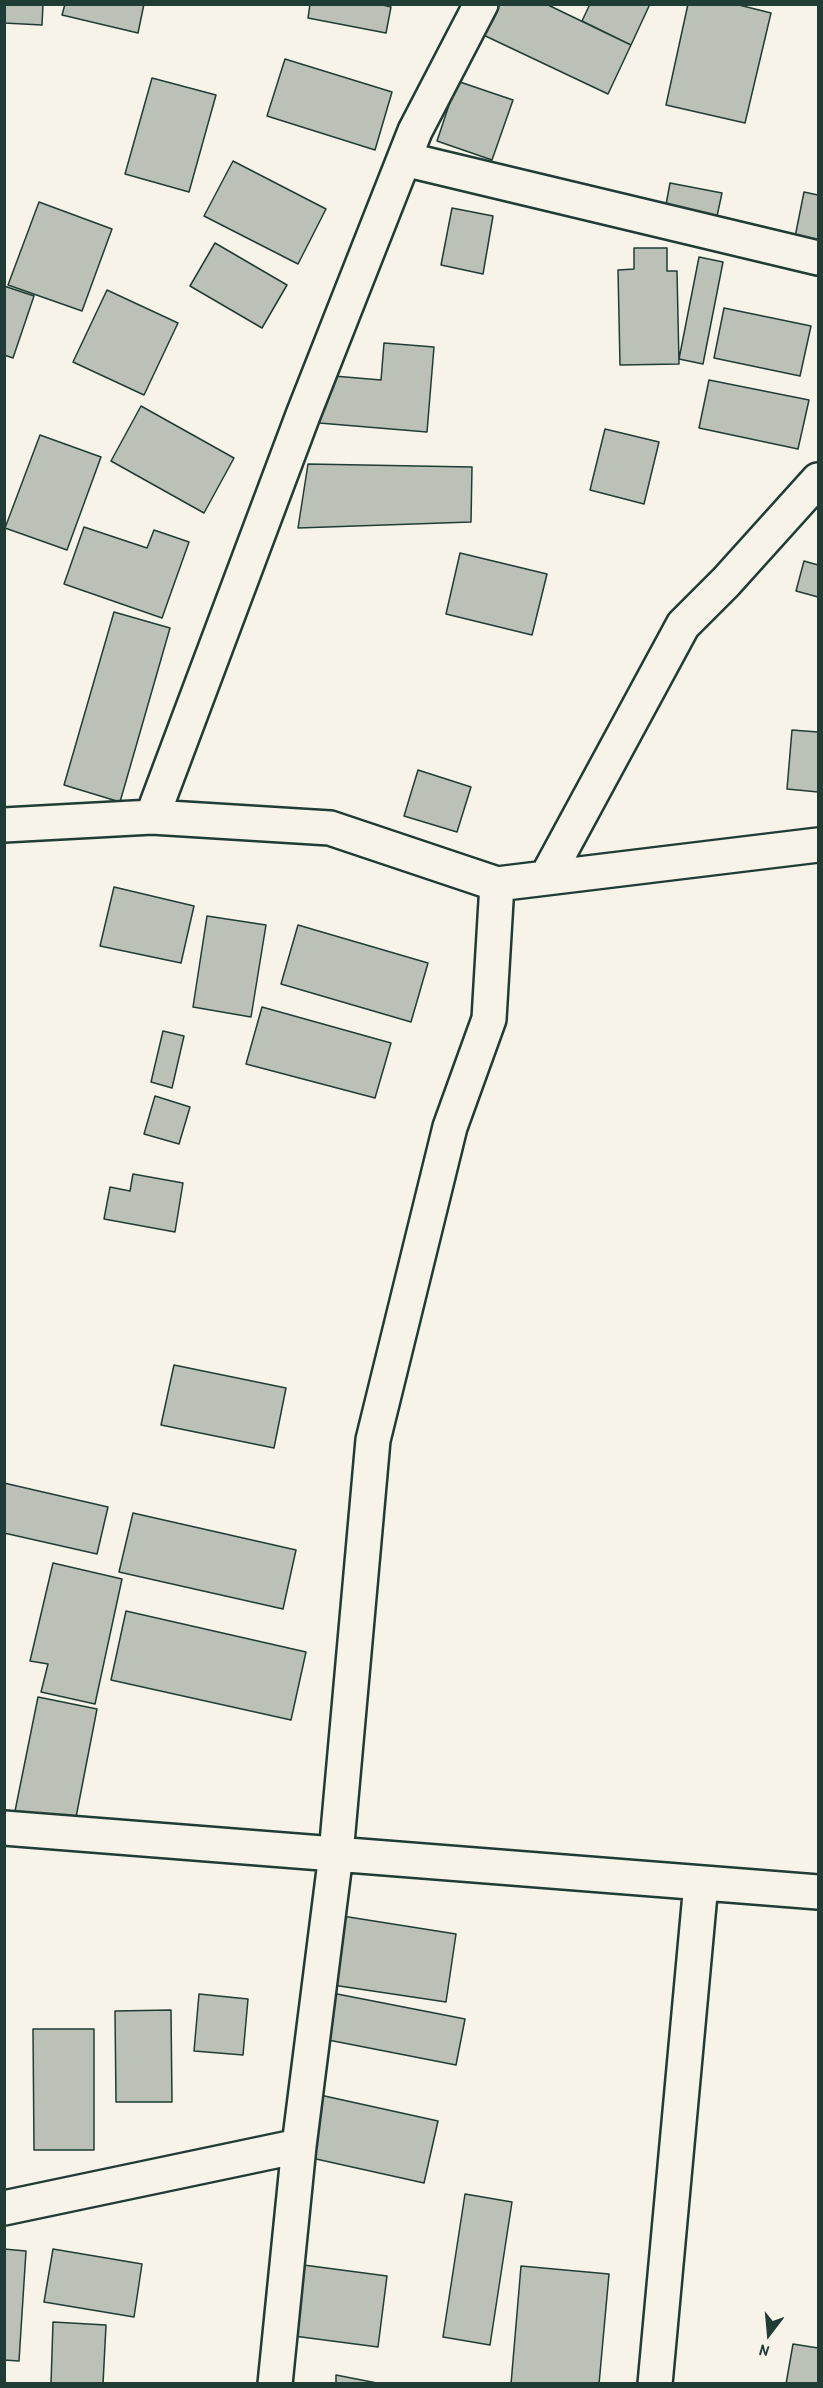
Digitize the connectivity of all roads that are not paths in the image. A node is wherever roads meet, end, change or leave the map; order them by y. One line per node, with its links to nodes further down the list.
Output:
1 (482, 4): 2 (street)
2 (404, 159): 3 (street); 5 (street)
3 (819, 258)
4 (819, 480): 8 (street)
5 (152, 818): 6 (street); 9 (street)
6 (4, 825)
7 (819, 845): 8 (street)
8 (546, 878): 9 (street)
9 (497, 884): 11 (street)
10 (4, 1828): 11 (street)
11 (336, 1854): 12 (street); 14 (street)
12 (701, 1883): 13 (street); 17 (street)
13 (819, 1892)
14 (299, 2145): 15 (street); 16 (street)
15 (4, 2208)
16 (275, 2384)
17 (655, 2384)

